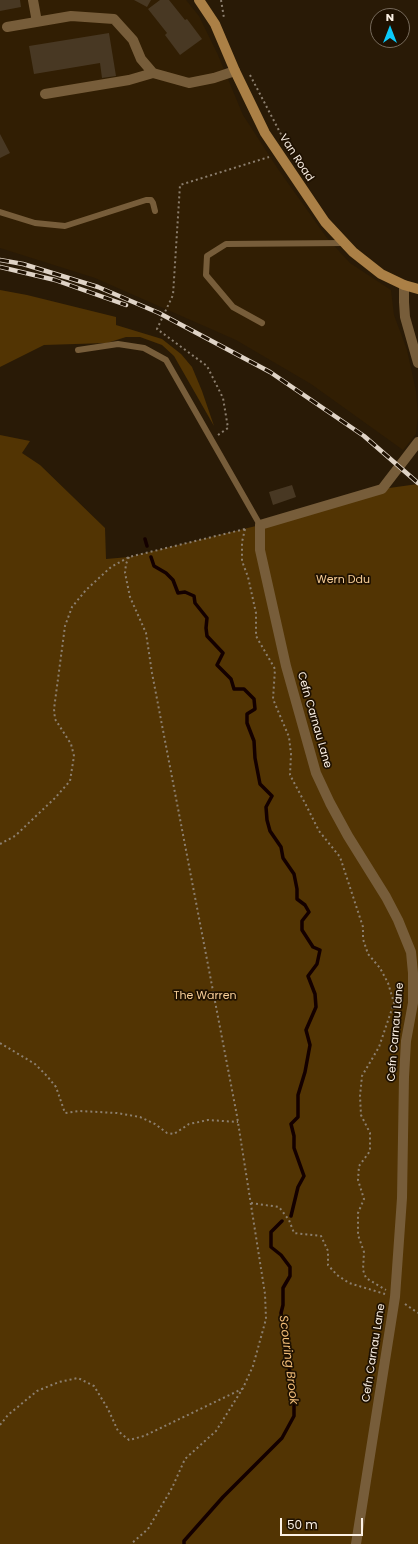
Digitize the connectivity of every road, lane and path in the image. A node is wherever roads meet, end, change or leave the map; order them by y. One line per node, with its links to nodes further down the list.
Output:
1 (33, 0): 4 (street)
2 (199, 0): 7 (street, Van Road)
3 (221, 0): 5 (path)
4 (37, 22): 6 (street); 8 (street)
5 (221, 22)
6 (7, 27)
7 (235, 71): 8 (street); 12 (street, Van Road)
8 (153, 73): 10 (street)
9 (249, 73): 11 (path)
10 (45, 94)
11 (285, 144)
12 (279, 154): 15 (street, Van Road); 22 (path)
13 (155, 211): 14 (lane)
14 (0, 212)
15 (344, 243): 16 (street, Van Road); 18 (lane)
16 (404, 285): 17 (street, Van Road); 19 (street)
17 (418, 289)
18 (262, 323)
19 (415, 341): 21 (street)
20 (78, 350): 22 (lane)
21 (418, 363)
22 (211, 440): 24 (lane)
23 (418, 442): 24 (street)
24 (260, 525): 30 (street, Cefn Carnau Lane)
25 (129, 557): 26 (path); 28 (path); 30 (path)
26 (0, 844)
27 (0, 1043): 28 (path)
28 (238, 1122): 29 (path)
29 (251, 1203): 30 (path); 32 (path)
30 (393, 1296): 31 (path); 35 (street, Cefn Carnau Lane)
31 (418, 1313)
32 (243, 1388): 33 (path); 34 (path)
33 (0, 1425)
34 (131, 1544)
35 (356, 1544)

